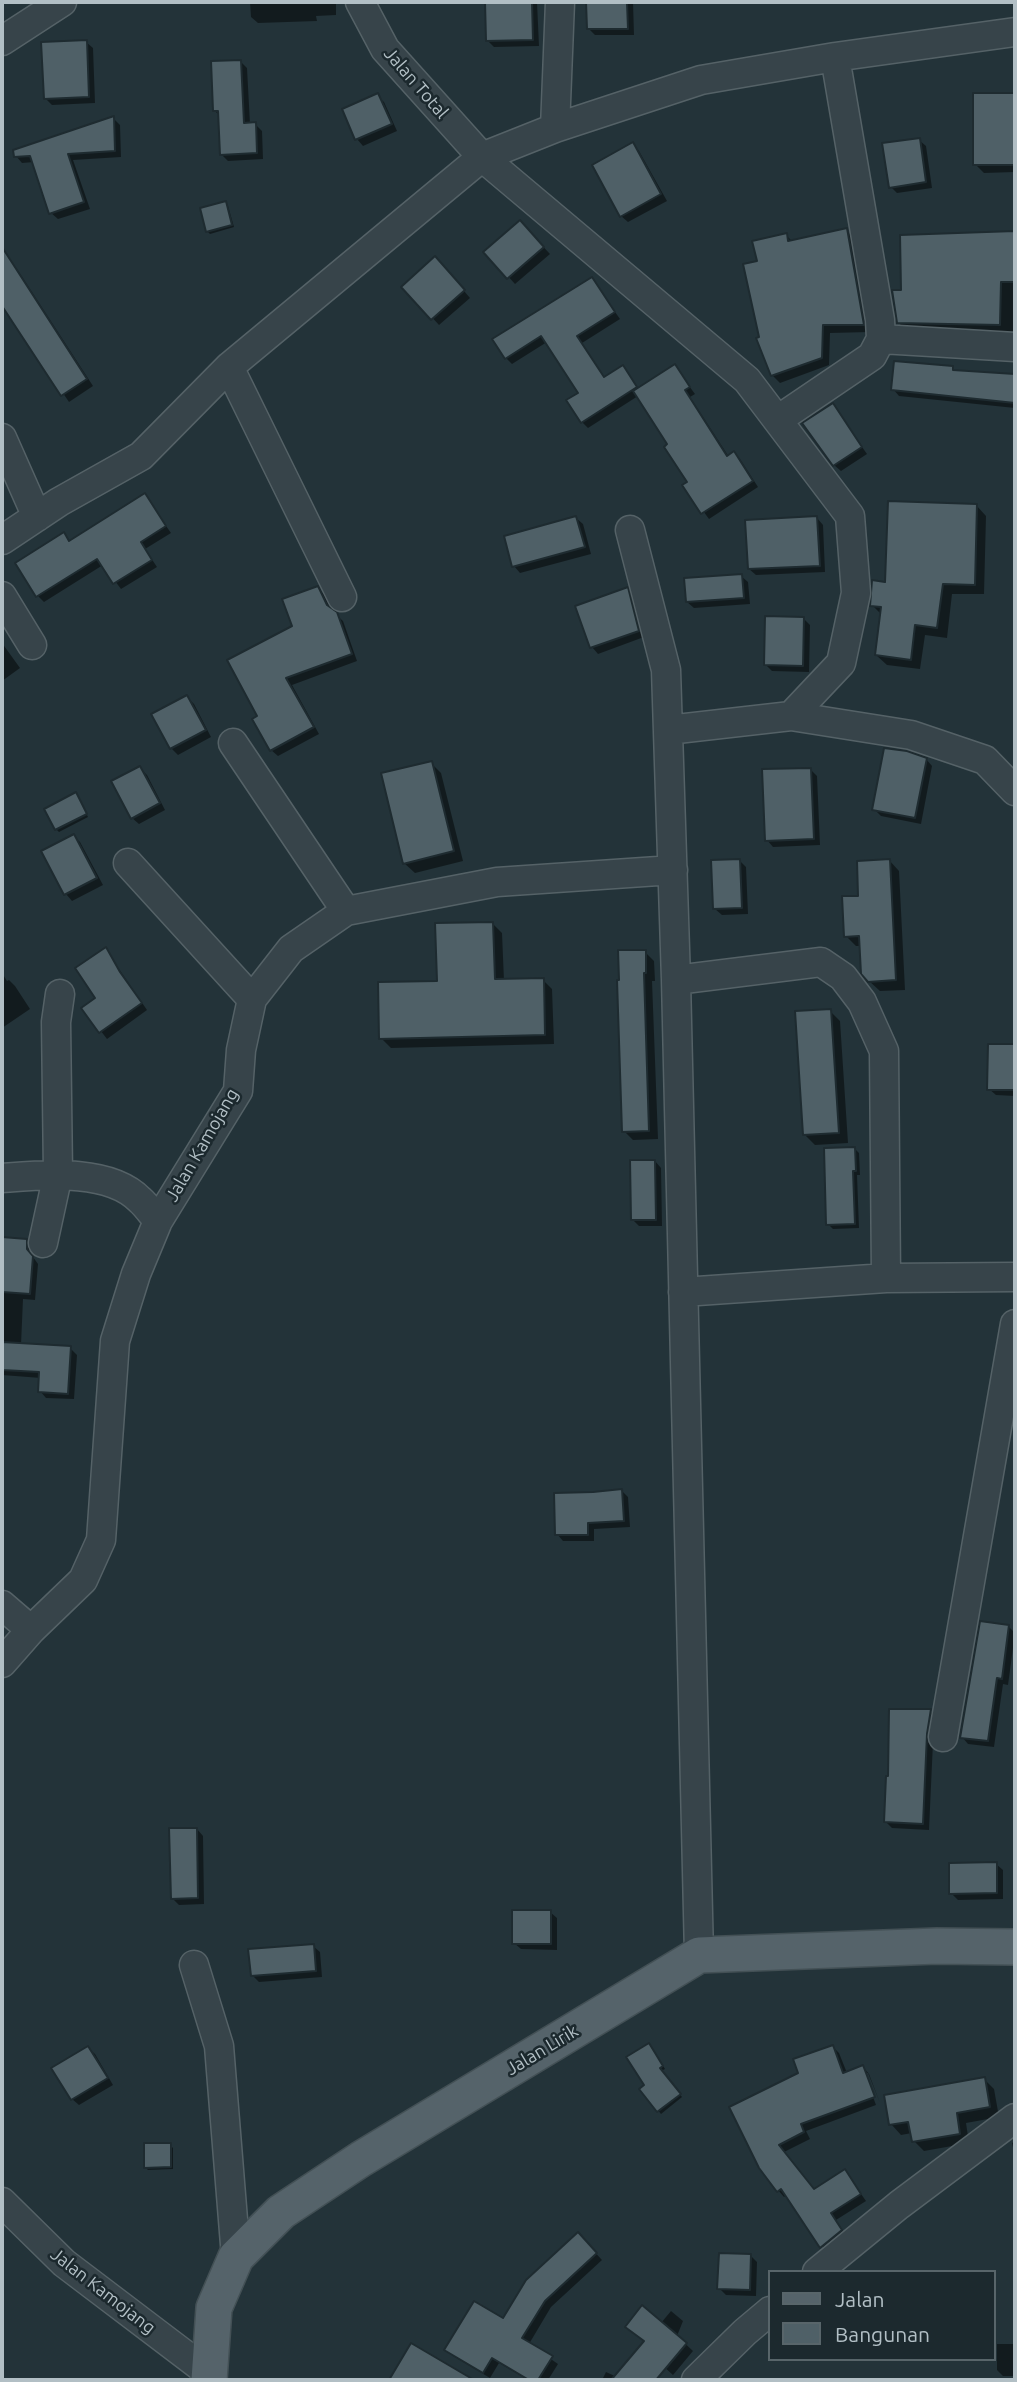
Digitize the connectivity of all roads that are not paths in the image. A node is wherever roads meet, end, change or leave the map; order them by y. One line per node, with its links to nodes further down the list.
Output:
1 (61, 2): 5 (street)
2 (360, 2): 8 (street, Jalan Total)
3 (560, 2): 7 (street)
4 (1015, 32): 6 (street)
5 (2, 41)
6 (835, 57): 7 (street); 9 (street)
7 (555, 128): 8 (street)
8 (482, 157): 11 (street); 12 (street, Jalan Total)
9 (881, 339): 10 (street); 12 (street)
10 (1015, 347)
11 (229, 367): 14 (street); 18 (street)
12 (779, 419): 20 (street, Jalan Total)
13 (2, 438): 14 (street)
14 (37, 517): 16 (street)
15 (630, 530): 21 (street)
16 (2, 540)
17 (2, 596): 19 (street)
18 (342, 597)
19 (32, 645)
20 (791, 716): 21 (street); 23 (street)
21 (668, 730): 25 (street)
22 (233, 743): 26 (street)
23 (1015, 791)
24 (128, 863): 29 (street)
25 (673, 870): 26 (street, Jalan Kamojang); 27 (street)
26 (346, 911): 29 (street, Jalan Kamojang)
27 (676, 980): 35 (street); 36 (street)
28 (60, 994): 30 (street)
29 (252, 999): 32 (street, Jalan Kamojang)
30 (58, 1174): 31 (street); 32 (street); 33 (street)
31 (2, 1178)
32 (158, 1221): 39 (street, Jalan Kamojang)
33 (43, 1243)
34 (1015, 1277): 35 (street)
35 (886, 1278): 36 (street)
36 (683, 1292): 43 (street)
37 (1015, 1324): 41 (street)
38 (2, 1605): 39 (street)
39 (31, 1630): 40 (street, Jalan Kamojang)
40 (2, 1663)
41 (943, 1737)
42 (1015, 1947): 43 (main road, Jalan Lirik)
43 (699, 1955): 47 (main road, Jalan Lirik)
44 (194, 1965): 47 (street)
45 (1015, 2118): 48 (street)
46 (2, 2202): 50 (street, Jalan Kamojang)
47 (236, 2257): 50 (main road, Jalan Lirik)
48 (819, 2270)
49 (768, 2313): 51 (street)
50 (209, 2377)
51 (696, 2380)

